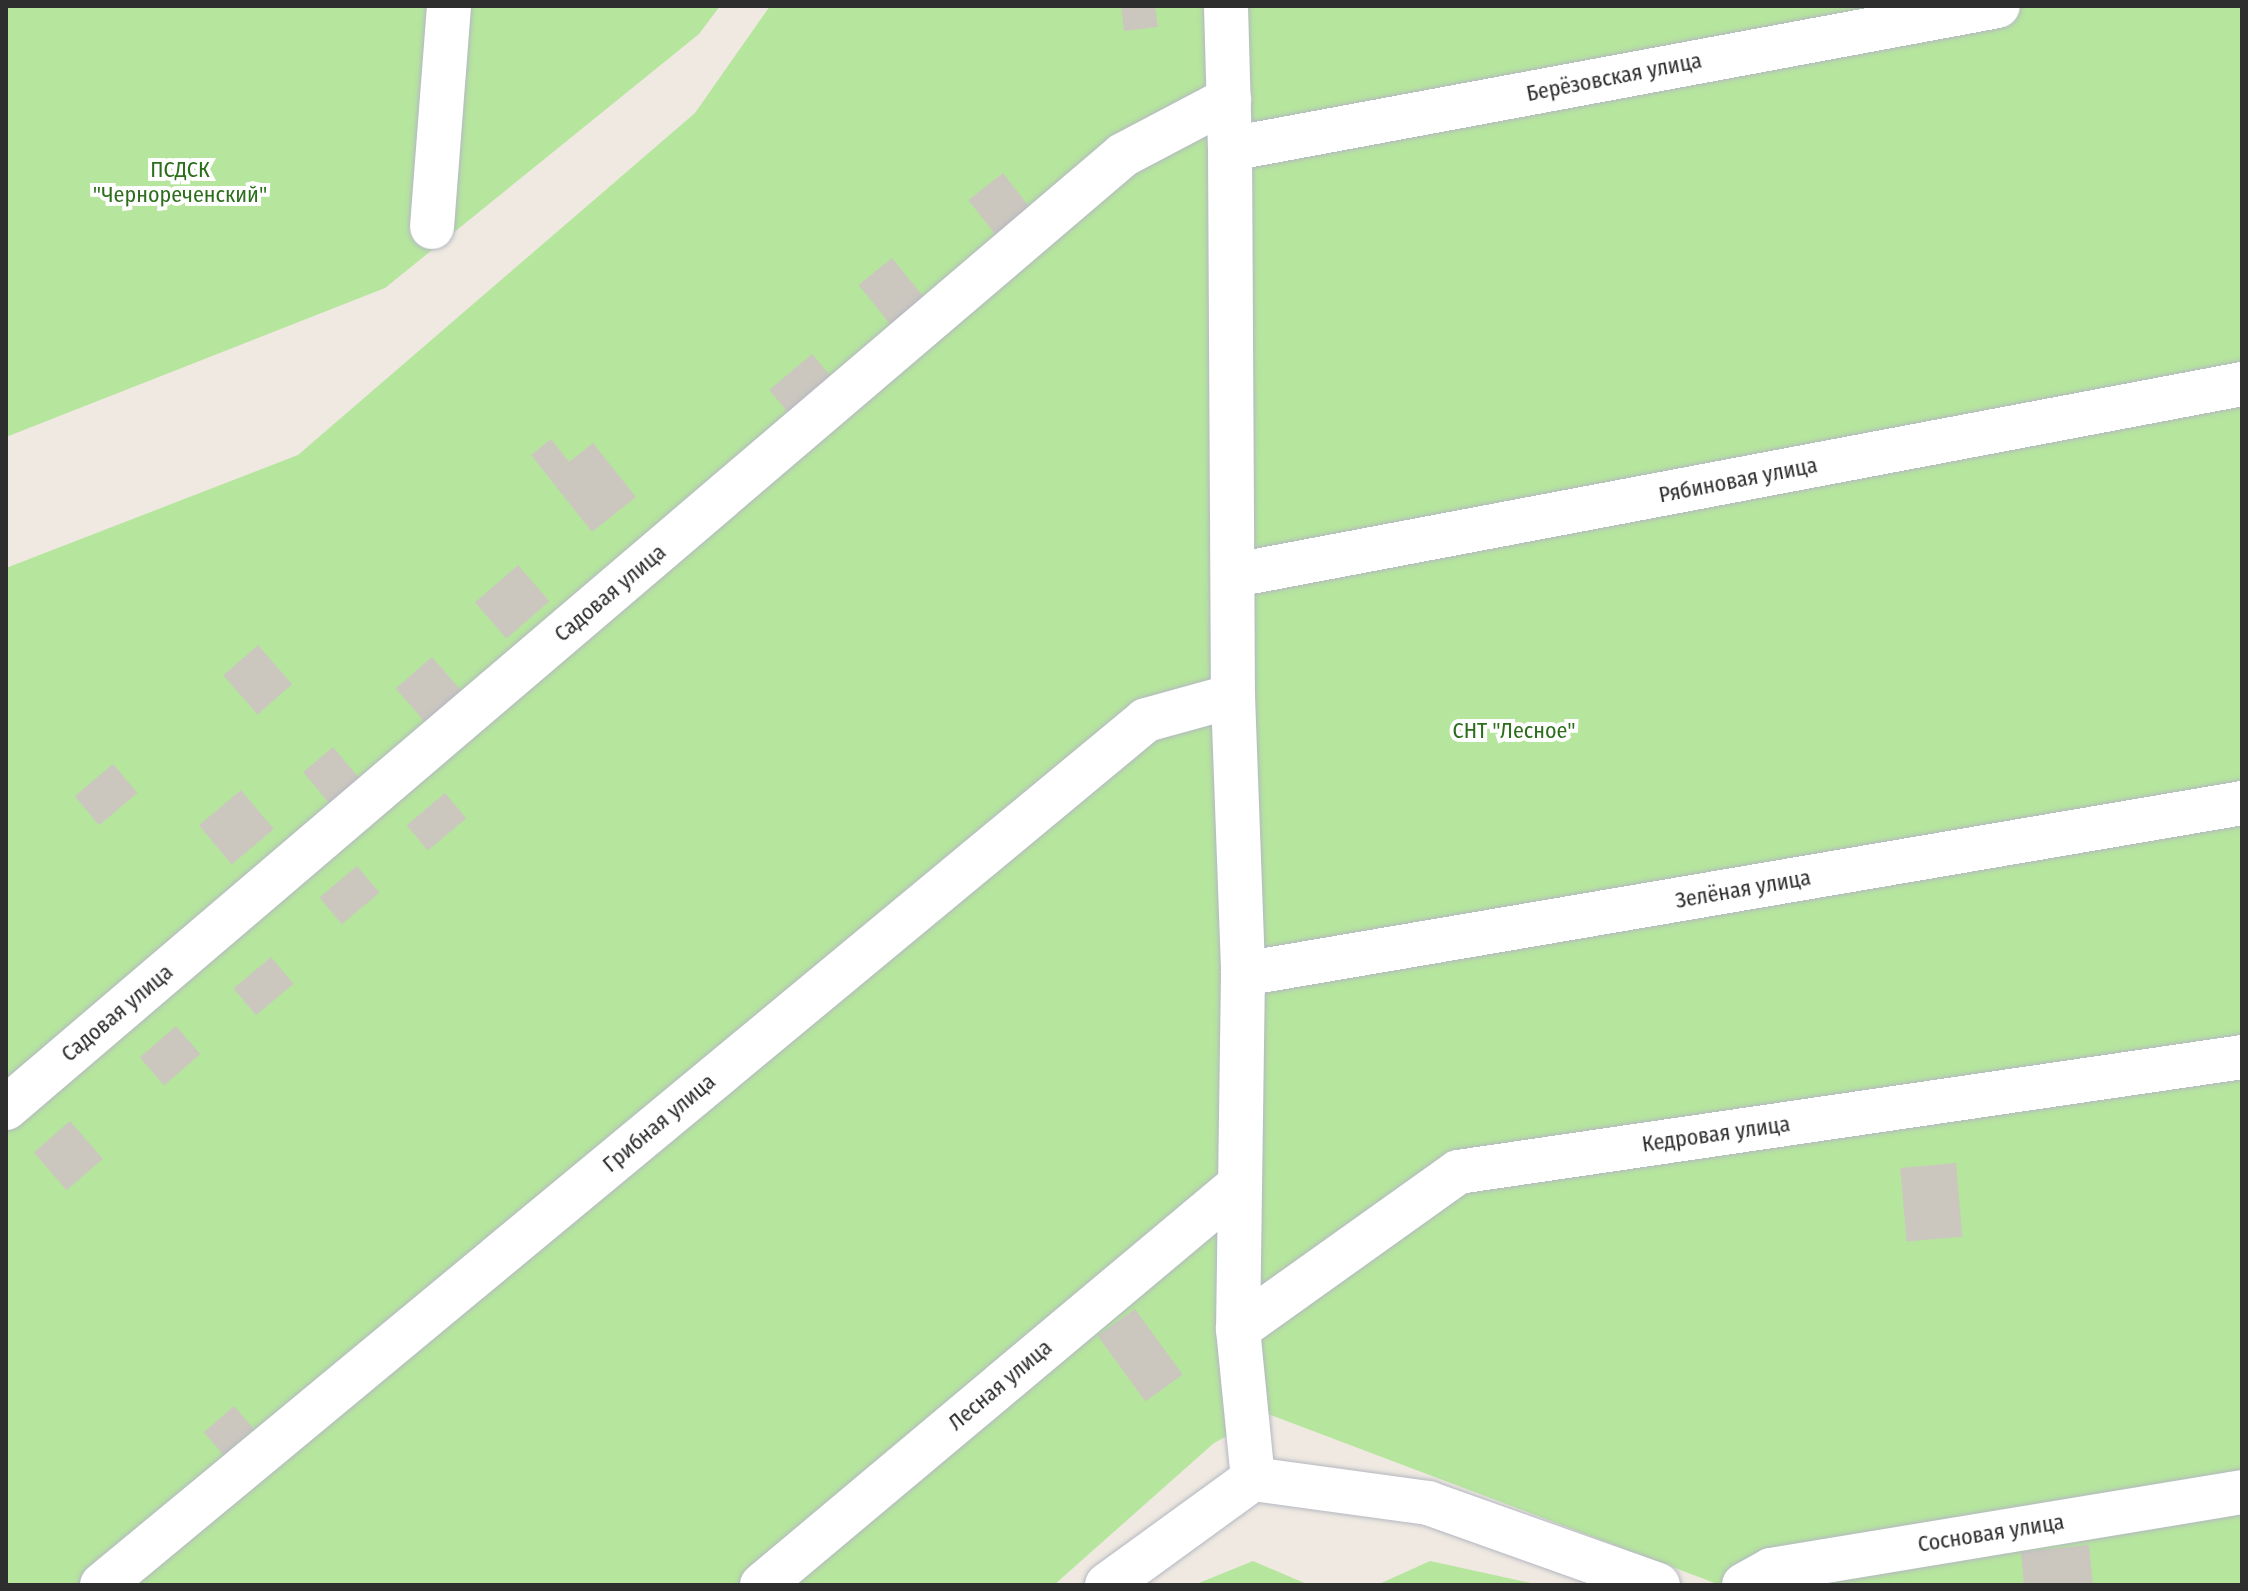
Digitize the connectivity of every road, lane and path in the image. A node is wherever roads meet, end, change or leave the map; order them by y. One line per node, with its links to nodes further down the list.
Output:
1 (449, 6): 6 (street)
2 (1226, 6): 4 (street)
3 (1998, 6): 5 (street, Берёзовская улица)
4 (1229, 99): 5 (street); 13 (street, Садовая улица)
5 (1230, 149): 8 (street)
6 (432, 227)
7 (2242, 384): 8 (street, Рябиновая улица)
8 (1235, 575): 9 (street)
9 (1233, 696): 11 (street); 18 (street, Грибная улица)
10 (2242, 803): 11 (street, Зелёная улица)
11 (1243, 974): 14 (street)
12 (2242, 1057): 15 (street, Кедровая улица)
13 (6, 1108)
14 (1238, 1186): 15 (street); 19 (street, Лесная улица)
15 (1238, 1329): 16 (street)
16 (1253, 1479): 20 (street); 21 (street)
17 (2242, 1492): 22 (street, Сосновая улица)
18 (102, 1585)
19 (762, 1585)
20 (1107, 1585)
21 (1658, 1585)
22 (1744, 1585)

